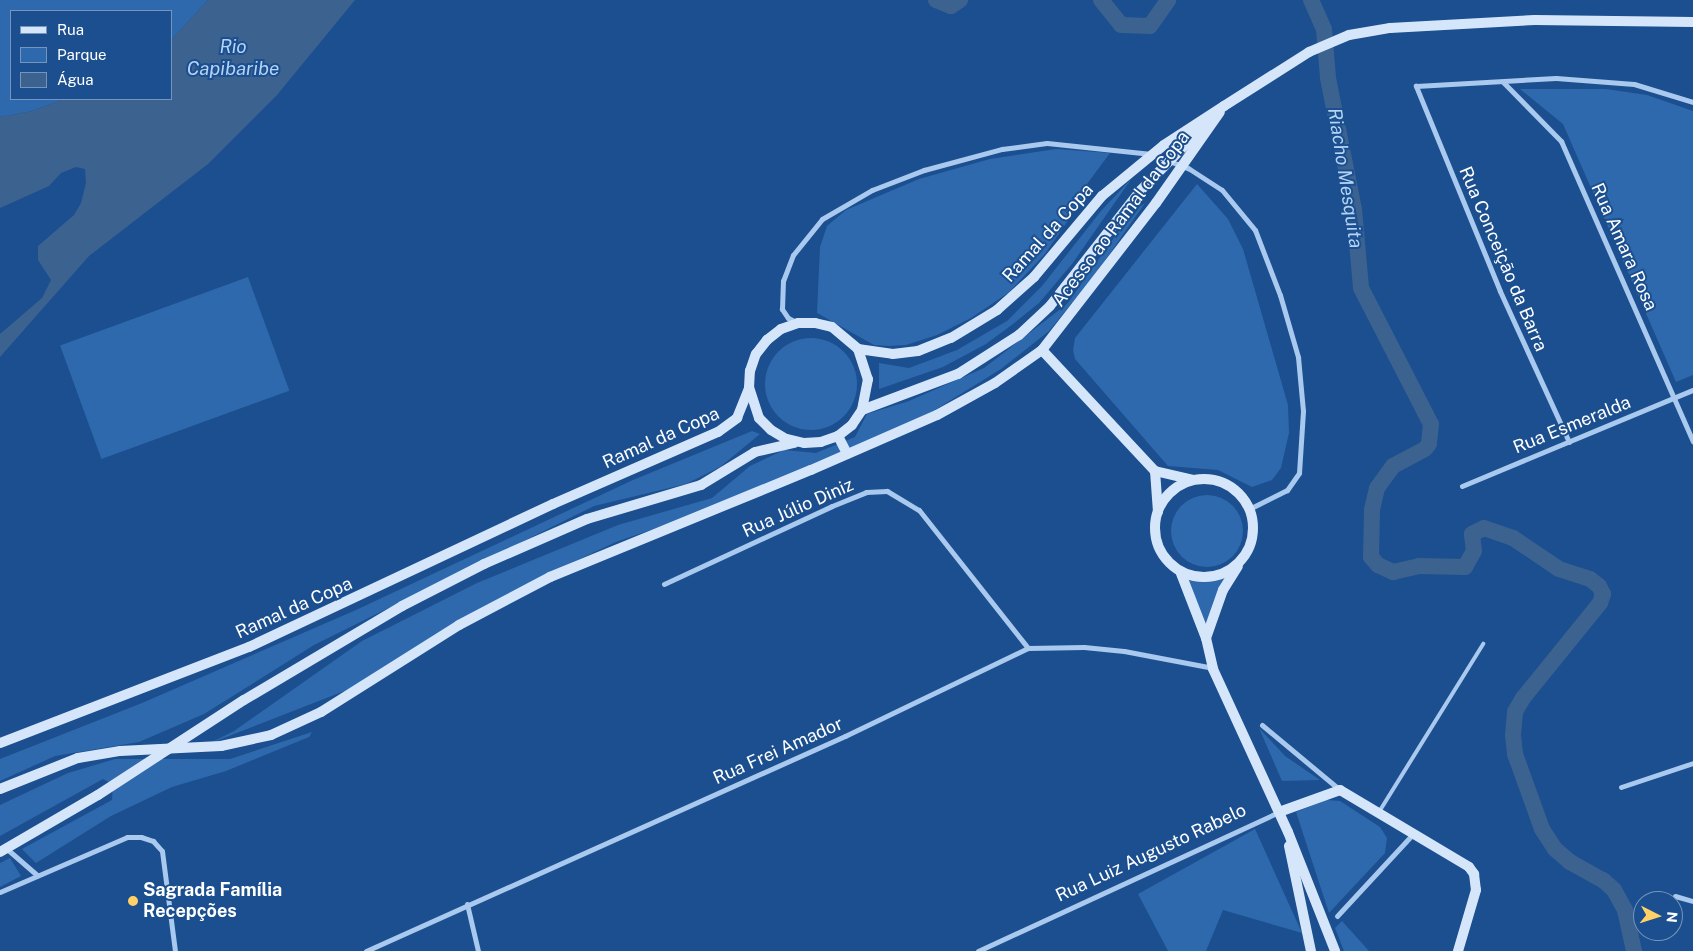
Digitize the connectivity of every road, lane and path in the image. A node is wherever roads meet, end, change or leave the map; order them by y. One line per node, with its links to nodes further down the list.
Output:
1 (1688, 22): 4 (main road)
2 (1503, 82): 3 (street); 10 (street, Rua Amara Rosa); 14 (street, Rua Conceição da Barra)
3 (1693, 102)
4 (1224, 106): 6 (main road, Ramal da Copa, bridge); 7 (main road, Acesso ao Ramal da Copa, bridge); 11 (main road, bridge)
5 (798, 324): 6 (main road, Ramal da Copa); 8 (main road, Ramal da Copa); 20 (street)
6 (858, 349): 11 (main road)
7 (1042, 350): 16 (main road); 17 (main road)
8 (749, 388): 15 (main road); 30 (main road, Ramal da Copa)
9 (1693, 390): 10 (street, Rua Esmeralda)
10 (1674, 398): 13 (street, Rua Amara Rosa); 14 (street, Rua Esmeralda)
11 (862, 410): 12 (main road)
12 (838, 436): 15 (main road); 16 (main road)
13 (1693, 441)
14 (1569, 442): 19 (street, Rua Esmeralda)
15 (804, 443): 39 (main road, bridge)
16 (847, 454): 33 (main road)
17 (1155, 471): 18 (main road); 21 (main road)
18 (1193, 480): 20 (main road); 21 (main road)
19 (1462, 486)
20 (1249, 509): 22 (main road)
21 (1158, 513): 23 (main road)
22 (1241, 561): 23 (main road); 25 (main road)
23 (1180, 571): 25 (main road)
24 (664, 584): 27 (street, Rua Júlio Diniz)
25 (1206, 638): 28 (main road)
26 (1483, 644): 36 (lane)
27 (1028, 648): 28 (street, Rua Frei Amador); 42 (street, Rua Frei Amador)
28 (1213, 668): 35 (main road)
29 (1262, 725): 34 (street)
30 (0, 743)
31 (1693, 763): 32 (street)
32 (1621, 787)
33 (0, 789)
34 (1340, 790): 35 (main road, Rua Luiz Augusto Rabelo); 36 (main road)
35 (1278, 812): 37 (main road); 47 (street, Rua Luiz Augusto Rabelo)
36 (1378, 814): 38 (main road)
37 (1288, 832): 48 (main road); 49 (main road)
38 (1412, 835): 43 (street); 50 (main road)
39 (4, 851): 40 (street)
40 (37, 875): 41 (street); 44 (street)
41 (0, 892)
42 (467, 904): 45 (street, Rua Frei Amador); 46 (street)
43 (1337, 916)
44 (175, 951)
45 (366, 951)
46 (478, 951)
47 (978, 951)
48 (1311, 951)
49 (1335, 951)
50 (1458, 951)

